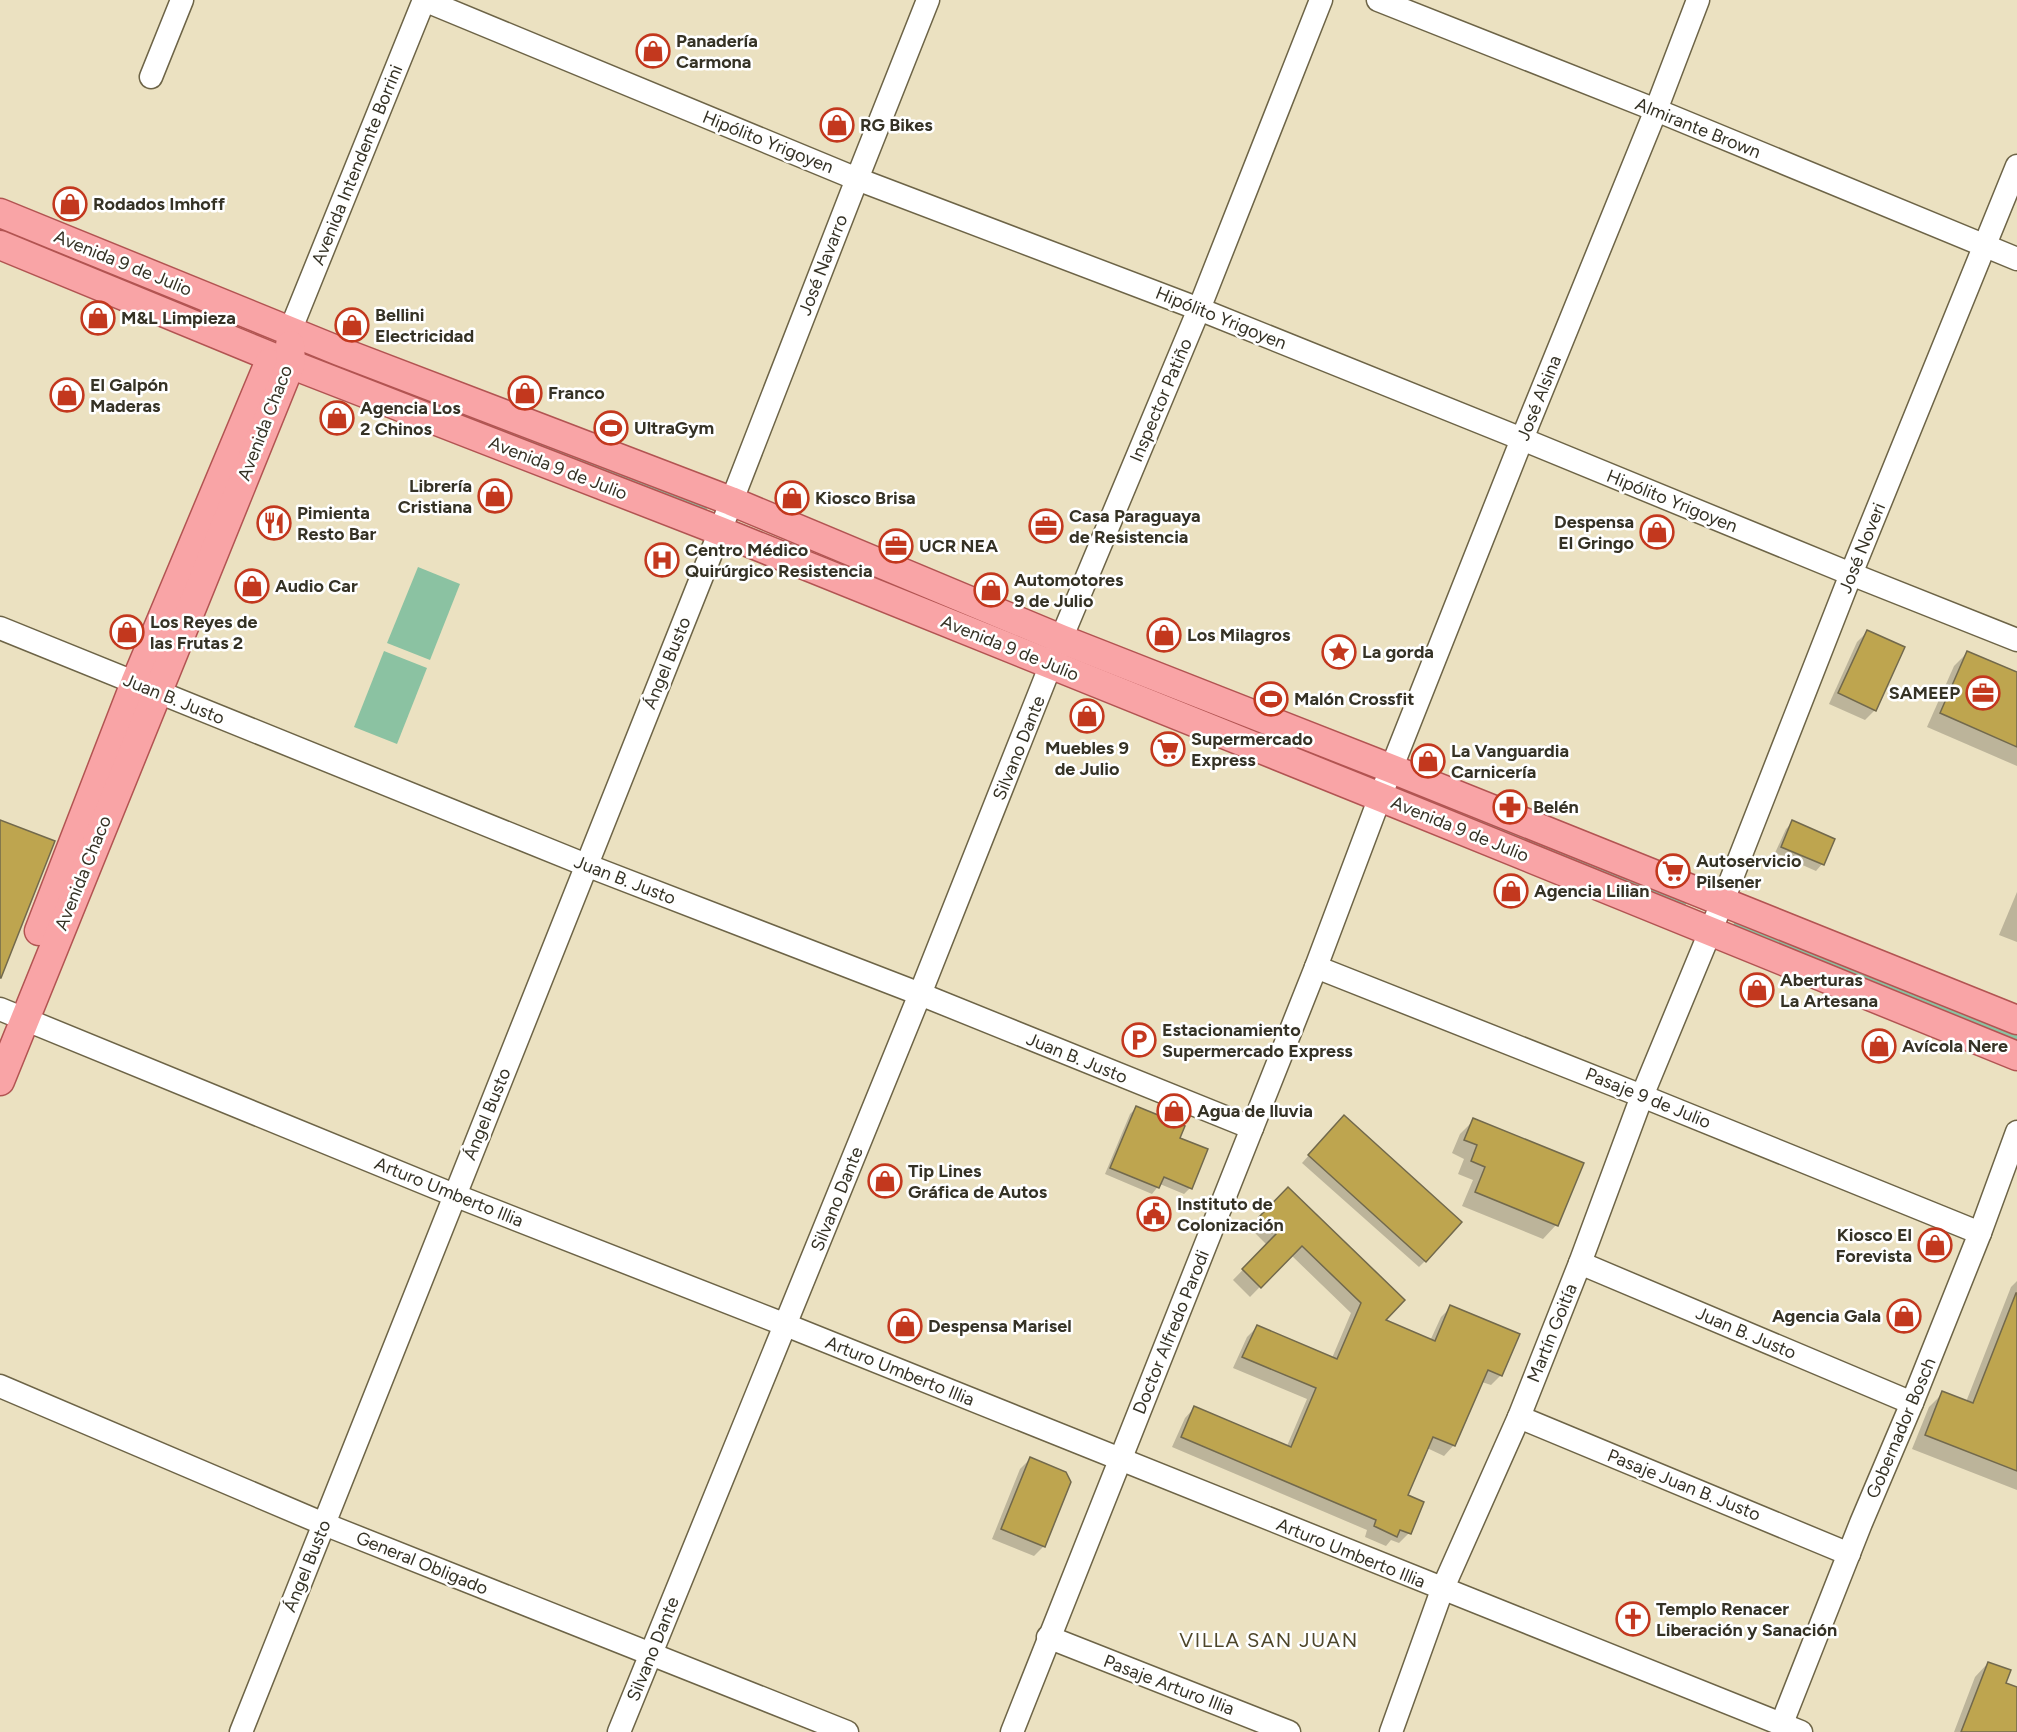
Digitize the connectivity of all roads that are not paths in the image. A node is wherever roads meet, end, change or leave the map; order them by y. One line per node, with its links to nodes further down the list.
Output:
1 (182, 0): 7 (street)
2 (424, 0): 10 (street, Hipólito Yrigoyen); 16 (street, Avenida Intendente Borrini)
3 (928, 0): 10 (street, José Navarro)
4 (1321, 0): 15 (street, Inspector Patiño)
5 (1378, 0): 8 (street, Almirante Brown)
6 (1698, 0): 8 (street, José Alsina)
7 (151, 77)
8 (1656, 110): 13 (street, Almirante Brown); 18 (street, José Alsina)
9 (2017, 166): 13 (street, José Noveri)
10 (857, 178): 15 (street, Hipólito Yrigoyen); 19 (street, José Navarro)
11 (0, 213): 16 (main road, Avenida 9 de Julio)
12 (0, 245): 17 (main road, Avenida 9 de Julio)
13 (1984, 245): 14 (street, Almirante Brown); 21 (street, José Noveri)
14 (2017, 259)
15 (1199, 309): 18 (street, Hipólito Yrigoyen); 23 (street, Inspector Patiño)
16 (290, 331): 17 (main road, Avenida Chaco); 19 (main road, Avenida 9 de Julio)
17 (281, 360): 20 (main road, Avenida 9 de Julio); 26 (main road, Avenida Chaco)
18 (1522, 439): 21 (street, Hipólito Yrigoyen); 27 (street, José Alsina)
19 (731, 501): 20 (street, José Navarro); 23 (main road, Avenida 9 de Julio)
20 (720, 531): 25 (main road, Avenida 9 de Julio); 29 (street, Ángel Busto)
21 (1851, 574): 24 (street, Hipólito Yrigoyen); 30 (street, José Noveri)
22 (0, 628): 26 (street, Juan B. Justo)
23 (1061, 639): 25 (street, Inspector Patiño); 27 (main road, Avenida 9 de Julio)
24 (2017, 640)
25 (1052, 665): 28 (main road, Avenida 9 de Julio); 33 (street, Silvano Dante)
26 (146, 687): 29 (street, Juan B. Justo); 34 (main road, Avenida Chaco)
27 (1392, 769): 28 (street, José Alsina); 30 (main road, Avenida 9 de Julio)
28 (1380, 797): 31 (main road, Avenida 9 de Julio); 32 (street, Doctor Alfredo Parodi)
29 (586, 865): 33 (street, Juan B. Justo); 41 (street, Ángel Busto)
30 (1722, 903): 31 (street, José Noveri); 35 (main road, Avenida 9 de Julio)
31 (1710, 931): 36 (main road, Avenida 9 de Julio); 38 (street, Martín Goitía)
32 (1316, 967): 38 (street, Pasaje 9 de Julio); 39 (street, Doctor Alfredo Parodi)
33 (920, 994): 39 (street, Juan B. Justo); 44 (street, Silvano Dante)
34 (8, 1017): 37 (main road, Avenida Chaco); 41 (street, Arturo Umberto Illia)
35 (2017, 1020)
36 (2017, 1056)
37 (0, 1082)
38 (1642, 1096): 42 (street, Pasaje 9 de Julio); 43 (street, Martín Goitía)
39 (1252, 1128): 48 (street, Doctor Alfredo Parodi)
40 (2017, 1132): 42 (street, Gobernador Bosch)
41 (454, 1195): 44 (street, Arturo Umberto Illia); 49 (street, Ángel Busto)
42 (1980, 1233): 46 (street, Gobernador Bosch)
43 (1580, 1263): 46 (street, Juan B. Justo); 47 (street, Martín Goitía)
44 (786, 1325): 48 (street, Arturo Umberto Illia); 53 (street, Silvano Dante)
45 (0, 1386): 49 (street, General Obligado)
46 (1912, 1403): 50 (street, Gobernador Bosch)
47 (1519, 1417): 50 (street, Pasaje Juan B. Justo); 51 (street, Martín Goitía)
48 (1121, 1459): 51 (street, Arturo Umberto Illia); 52 (street, Doctor Alfredo Parodi)
49 (324, 1524): 53 (street, General Obligado); 55 (street, Ángel Busto)
50 (1849, 1554): 54 (street, Gobernador Bosch)
51 (1442, 1590): 54 (street, Arturo Umberto Illia); 60 (street, Martín Goitía)
52 (1048, 1637): 58 (street, Doctor Alfredo Parodi); 59 (street, Pasaje Arturo Illia)
53 (651, 1654): 56 (street, Silvano Dante); 57 (street, General Obligado)
54 (1792, 1728)
55 (241, 1732)
56 (619, 1732)
57 (847, 1732)
58 (1012, 1732)
59 (1289, 1732)
60 (1390, 1732)

